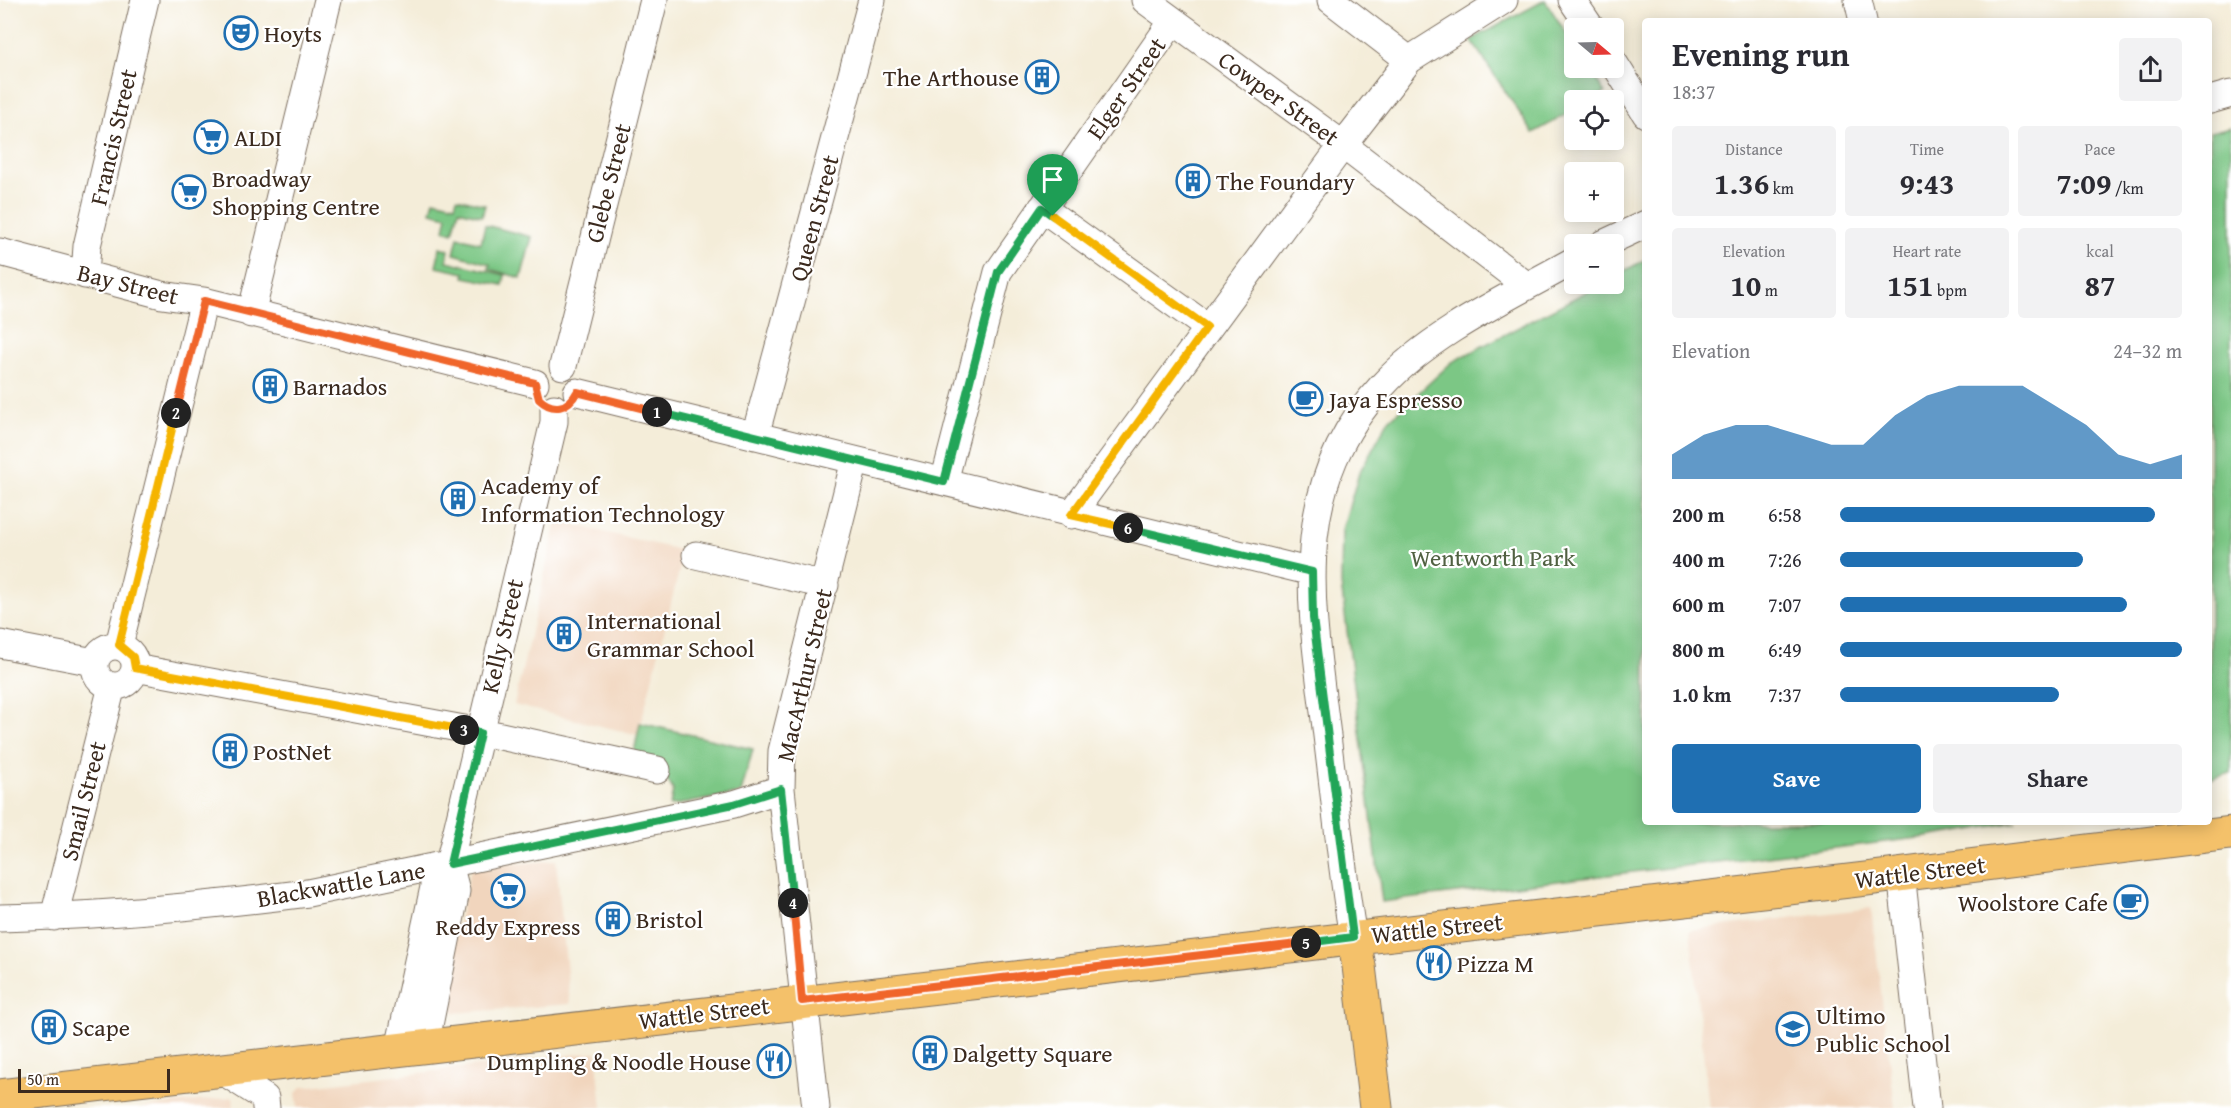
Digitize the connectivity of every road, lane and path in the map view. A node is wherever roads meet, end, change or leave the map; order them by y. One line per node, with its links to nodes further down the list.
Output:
1 (145, 0): 24 (street, Francis Street)
2 (328, 0): 27 (street)
3 (654, 0): 29 (street, Glebe Street)
4 (872, 0): 33 (street, Queen Street)
5 (1331, 0): 13 (street)
6 (1504, 0): 13 (street)
7 (1572, 0): 10 (street)
8 (1858, 0): 11 (street)
9 (1149, 1): 12 (street, Cowper Street)
10 (1584, 18)
11 (1862, 18)
12 (1173, 21): 18 (street, Cowper Street); 19 (street, Elger Street)
13 (1409, 60): 18 (street)
14 (1623, 78): 17 (street)
15 (2231, 94): 16 (street)
16 (2212, 99)
17 (1642, 108)
18 (1343, 145): 25 (street, Cowper Street); 28 (street)
19 (1042, 208): 28 (street); 35 (street, Elger Street)
20 (1642, 226): 21 (street)
21 (1624, 234)
22 (0, 252): 24 (street, Bay Street)
23 (1564, 266): 25 (street)
24 (85, 275): 26 (street, Bay Street)
25 (1527, 286): 38 (street)
26 (204, 301): 27 (street, Bay Street); 41 (street)
27 (251, 314): 30 (street, Bay Street)
28 (1207, 327): 36 (street)
29 (563, 366): 30 (street); 31 (street)
30 (535, 383): 32 (street)
31 (577, 392): 32 (street); 33 (street)
32 (554, 408): 45 (street, Kelly Street)
33 (755, 436): 34 (street)
34 (855, 460): 35 (street); 39 (street, MacArthur Street)
35 (944, 482): 36 (street)
36 (1071, 515): 38 (street)
37 (696, 555): 39 (street)
38 (1312, 572): 53 (street)
39 (825, 585): 47 (street, MacArthur Street)
40 (0, 644): 42 (street)
41 (119, 645): 42 (street); 43 (street)
42 (94, 662): 44 (street)
43 (135, 668): 44 (street); 45 (street)
44 (112, 686): 51 (street, Smail Street)
45 (480, 733): 46 (street); 49 (street, Kelly Street)
46 (657, 770)
47 (781, 789): 49 (street, Blackwattle Lane); 54 (street, MacArthur Street)
48 (2231, 833): 50 (main road, Wattle Street)
49 (439, 873): 51 (street, Blackwattle Lane); 55 (street, Kelly Street)
50 (1900, 873): 53 (main road, Wattle Street); 61 (street)
51 (54, 917): 52 (street, Blackwattle Lane)
52 (0, 918)
53 (1353, 937): 54 (main road, Wattle Street); 60 (main road)
54 (802, 1001): 55 (main road, Wattle Street); 59 (street, MacArthur Street)
55 (412, 1047): 56 (main road, Wattle Street)
56 (221, 1070): 57 (main road, Wattle Street); 58 (street)
57 (0, 1096)
58 (266, 1108)
59 (816, 1108)
60 (1376, 1108)
61 (1927, 1108)

